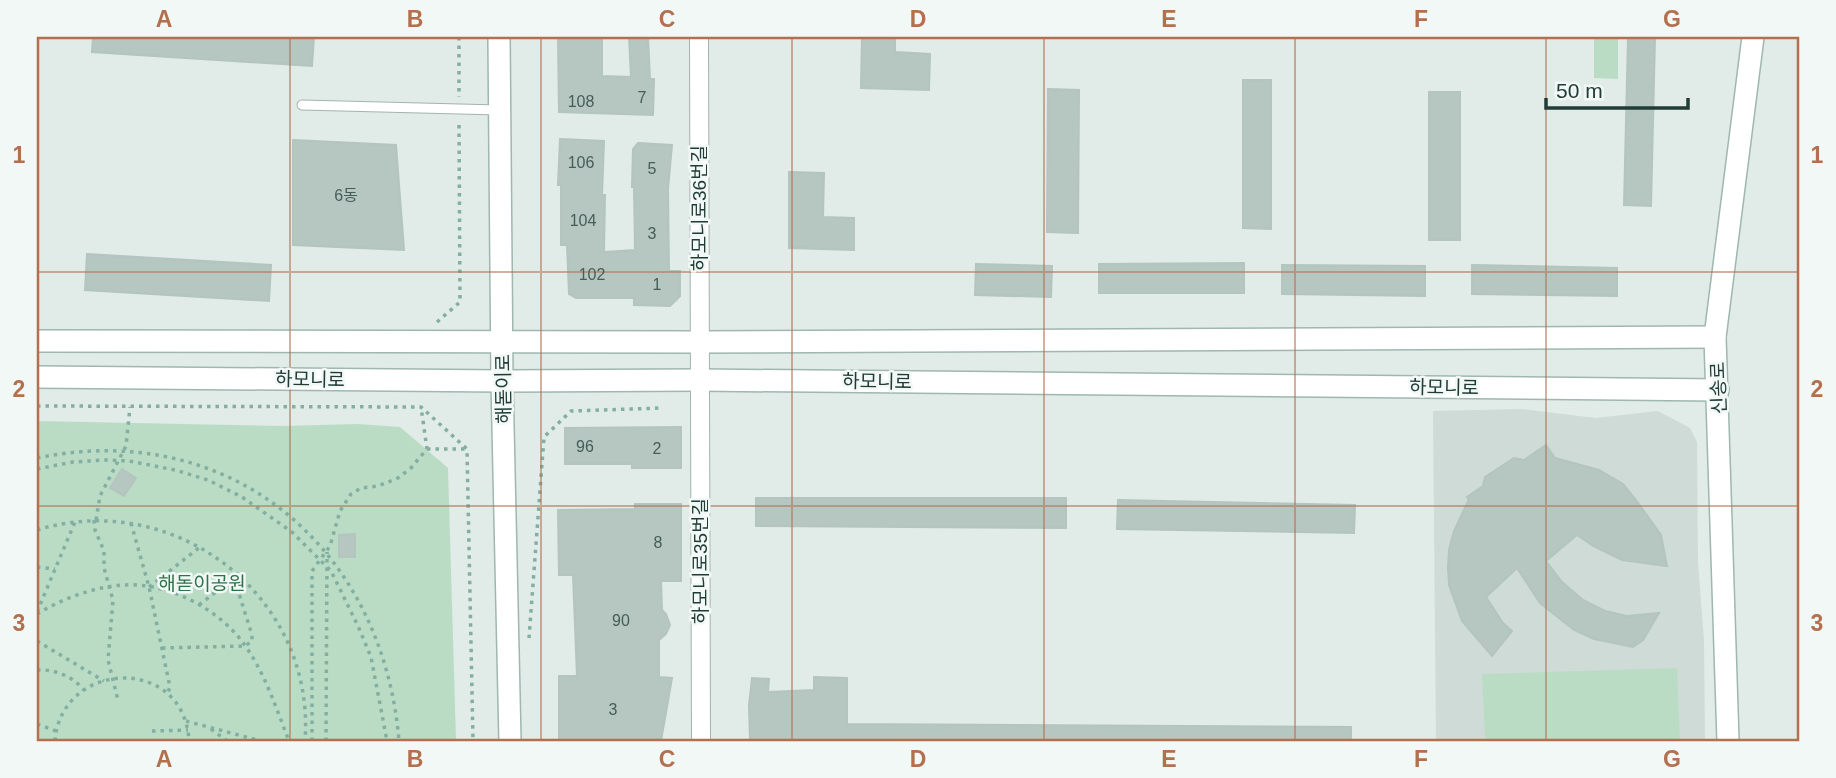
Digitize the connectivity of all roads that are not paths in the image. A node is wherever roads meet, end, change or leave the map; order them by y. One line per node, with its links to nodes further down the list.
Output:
1 (499, 37): 5 (street, 해돋이로)
2 (699, 37): 9 (street, 하모니로36번길)
3 (1753, 37): 6 (street, 신송로)
4 (302, 105): 5 (lane)
5 (499, 110): 8 (street, 해돋이로)
6 (1715, 337): 9 (street, 하모니로); 13 (street, 신송로)
7 (37, 341): 8 (street, 하모니로)
8 (502, 342): 9 (street, 하모니로); 12 (street, 해돋이로)
9 (699, 342): 11 (street, 하모니로36번길)
10 (37, 377): 12 (street, 하모니로)
11 (700, 380): 12 (street, 하모니로); 13 (street, 하모니로); 15 (street, 하모니로35번길)
12 (502, 381): 14 (street, 해돋이로)
13 (1718, 390): 16 (street, 신송로)
14 (510, 741)
15 (701, 741)
16 (1728, 741)

